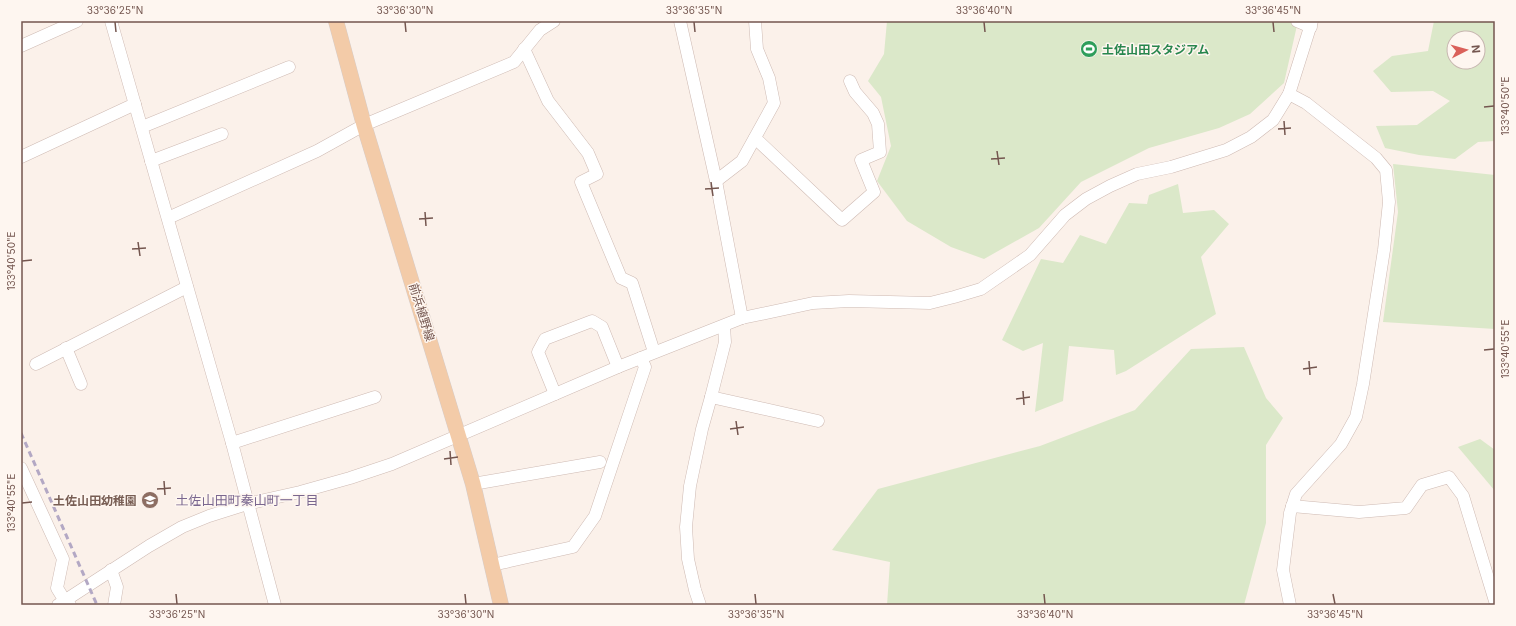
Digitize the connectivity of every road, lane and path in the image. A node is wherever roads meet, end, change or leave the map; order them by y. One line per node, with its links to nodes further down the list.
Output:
1 (77, 21): 10 (street)
2 (111, 21): 15 (street)
3 (336, 21): 16 (main road, 前浜植野線)
4 (554, 21): 9 (street)
5 (680, 21): 22 (street)
6 (755, 21): 19 (street)
7 (1297, 21): 8 (street)
8 (1311, 24): 14 (street)
9 (538, 26): 11 (street)
10 (21, 46)
11 (524, 49): 16 (street); 28 (street)
12 (290, 67): 17 (street)
13 (850, 81): 19 (street)
14 (1289, 94): 25 (street); 43 (street)
15 (135, 104): 17 (street); 20 (street)
16 (364, 124): 23 (street); 37 (main road, 前浜植野線)
17 (142, 127): 21 (street)
18 (222, 134): 21 (street)
19 (755, 138): 22 (street)
20 (21, 157)
21 (151, 161): 23 (street)
22 (716, 180): 25 (street)
23 (168, 218): 24 (street)
24 (187, 287): 27 (street); 38 (street)
25 (742, 318): 26 (street)
26 (724, 326): 28 (street); 35 (street)
27 (66, 348): 30 (street); 32 (street)
28 (654, 352): 29 (street)
29 (641, 358): 31 (street); 44 (street)
30 (36, 364)
31 (618, 367): 33 (street); 33 (street)
32 (81, 384)
33 (556, 394): 37 (street)
34 (375, 397): 38 (street)
35 (711, 397): 36 (street); 51 (street)
36 (818, 421)
37 (459, 435): 41 (main road, 前浜植野線); 42 (street)
38 (232, 443): 42 (street)
39 (600, 462): 41 (street)
40 (21, 468): 47 (street)
41 (473, 484): 44 (main road, 前浜植野線)
42 (247, 504): 45 (street); 49 (street)
43 (1292, 506): 46 (street); 52 (street)
44 (492, 564): 50 (main road, 前浜植野線)
45 (111, 570): 47 (street); 48 (street)
46 (1495, 601)
47 (64, 604)
48 (114, 605)
49 (276, 605)
50 (501, 605)
51 (700, 605)
52 (1290, 605)

